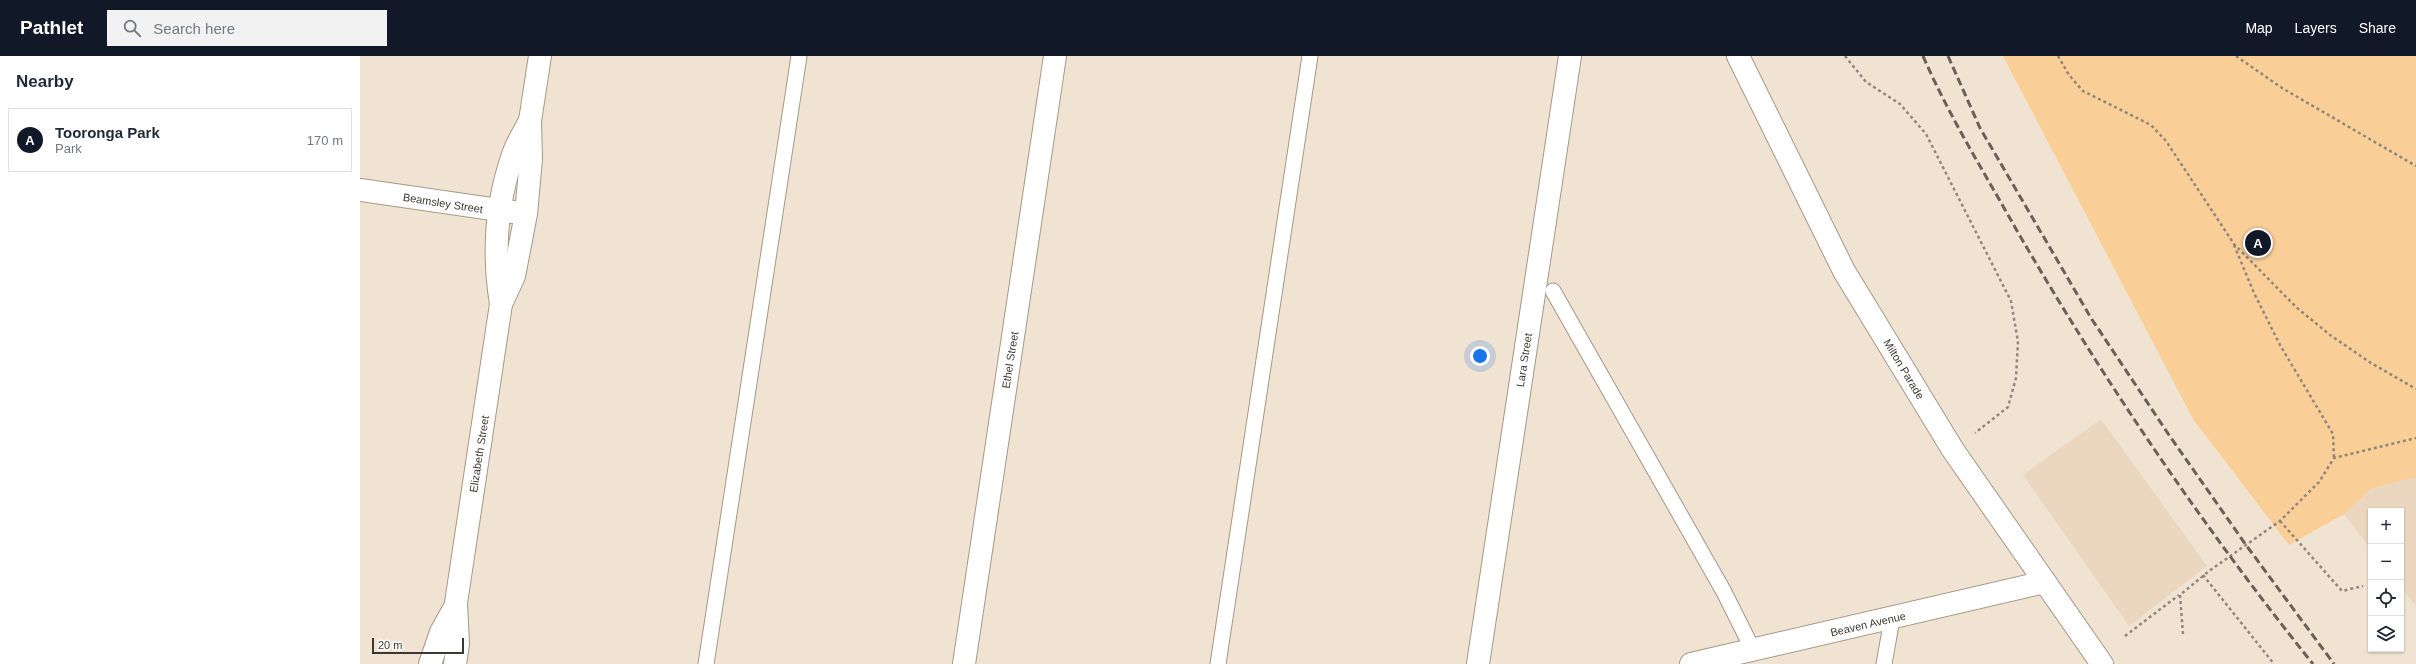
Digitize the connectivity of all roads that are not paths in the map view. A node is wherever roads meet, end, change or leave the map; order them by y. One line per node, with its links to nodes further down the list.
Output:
1 (540, 56): 7 (street, Elizabeth Street)
2 (799, 56): 19 (lane)
3 (1055, 56): 20 (street, Ethel Street)
4 (1310, 56): 21 (lane)
5 (1570, 56): 22 (street, Lara Street)
6 (1738, 56): 13 (street, Milton Parade)
7 (530, 121): 9 (street, Elizabeth Street); 10 (street, Elizabeth Street)
8 (360, 190): 9 (street, Beamsley Street)
9 (500, 211): 10 (street, Beamsley Street); 12 (street, Elizabeth Street)
10 (526, 214): 12 (street, Elizabeth Street)
11 (1553, 290): 16 (lane)
12 (501, 304): 14 (street, Elizabeth Street)
13 (2045, 582): 15 (street, Beaven Avenue); 25 (street, Milton Parade)
14 (456, 603): 17 (street, Elizabeth Street); 18 (street, Elizabeth Street)
15 (1892, 619): 16 (street, Beaven Avenue); 24 (lane)
16 (1753, 650): 23 (street, Beaven Avenue)
17 (430, 664)
18 (455, 664)
19 (706, 664)
20 (964, 664)
21 (1218, 664)
22 (1478, 664)
23 (1691, 664)
24 (1884, 664)
25 (2102, 664)

